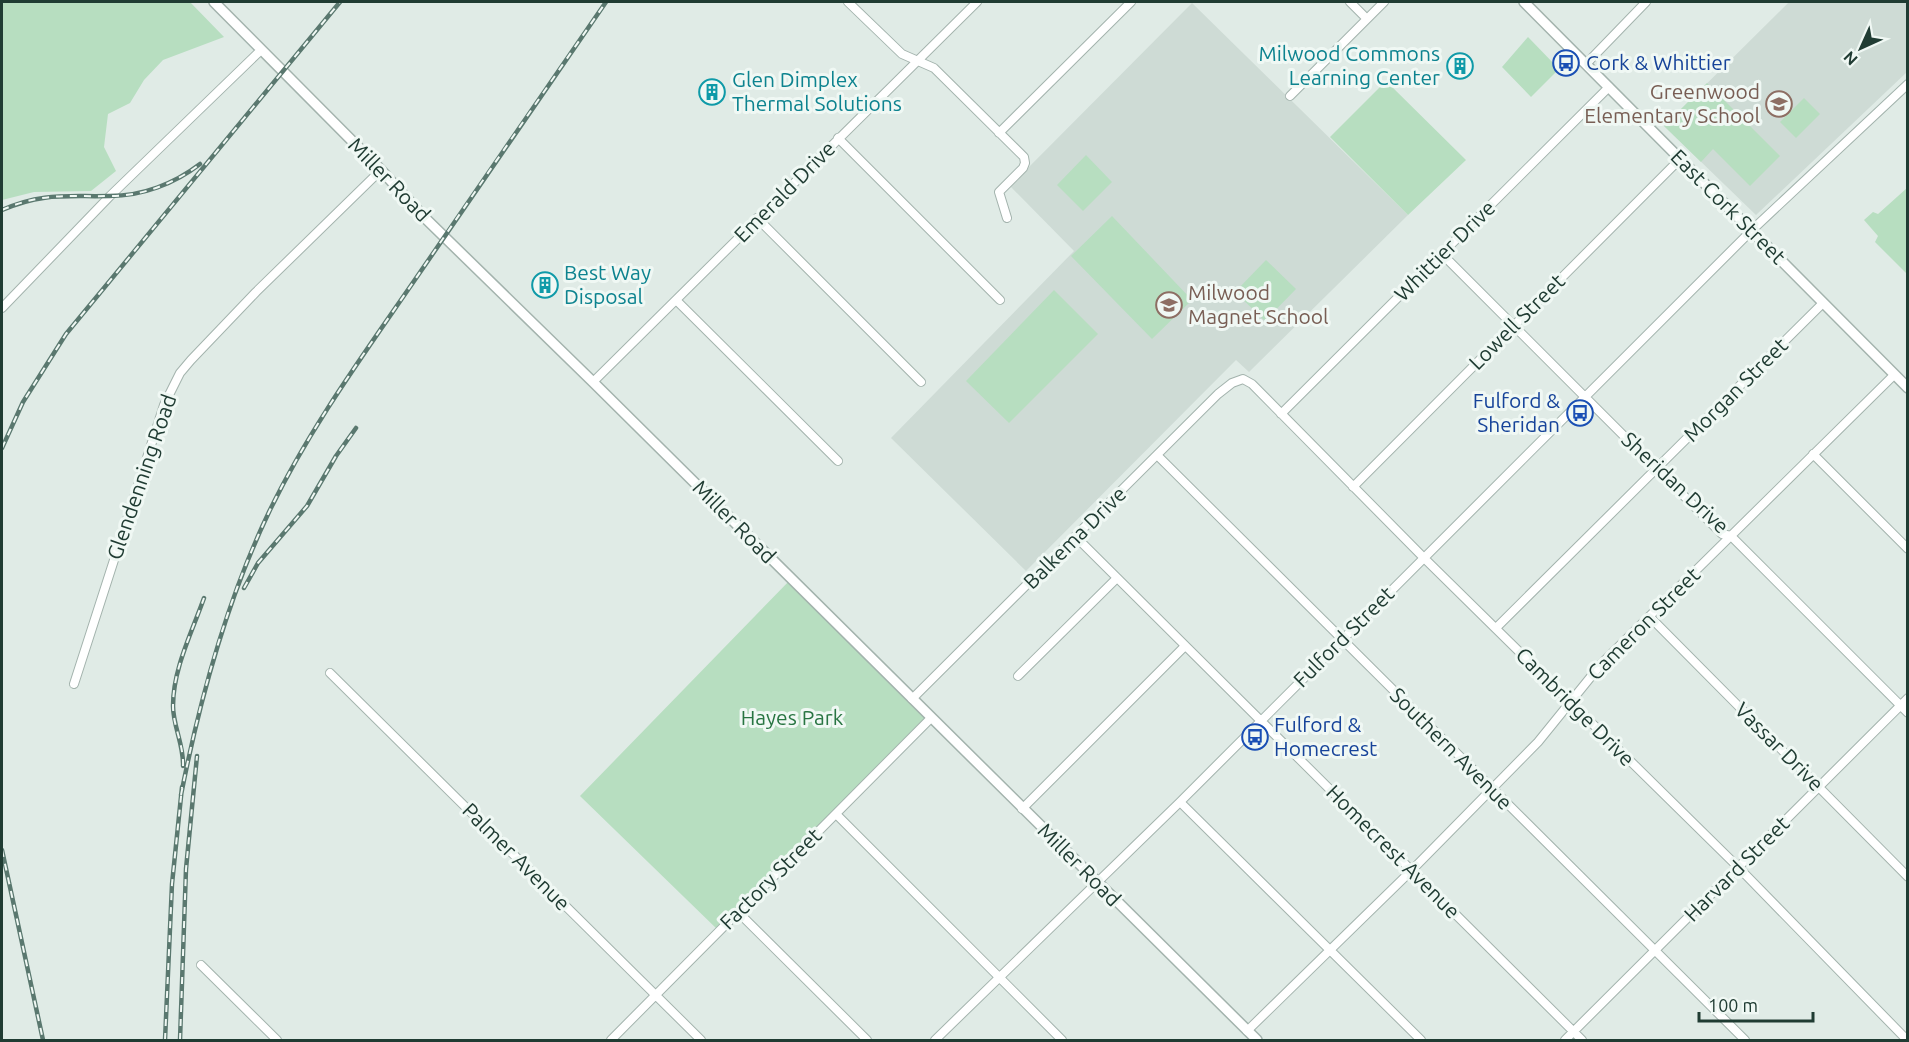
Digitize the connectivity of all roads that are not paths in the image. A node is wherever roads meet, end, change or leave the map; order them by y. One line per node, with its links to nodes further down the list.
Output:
1 (214, 2): 10 (street, Miller Road)
2 (848, 2): 11 (street)
3 (977, 2): 11 (street, Emerald Drive)
4 (1131, 2): 16 (street)
5 (1350, 2): 9 (street)
6 (1384, 2): 9 (street)
7 (1524, 2): 12 (street, East Cork Street)
8 (1647, 2): 12 (street)
9 (1367, 19): 15 (street)
10 (261, 50): 19 (street, Miller Road); 27 (street)
11 (917, 61): 16 (street); 17 (street, Emerald Drive)
12 (1586, 64): 14 (street, East Cork Street)
13 (1908, 84): 22 (street, Fulford Street)
14 (1609, 87): 18 (street, East Cork Street); 23 (street, Whittier Drive)
15 (1290, 96)
16 (999, 133): 21 (street)
17 (838, 138): 20 (street, Emerald Drive); 25 (street)
18 (1680, 159): 22 (street, East Cork Street); 28 (street, Lowell Street)
19 (381, 170): 31 (street, Miller Road); 52 (street, Glendenning Road)
20 (757, 218): 24 (street, Emerald Drive); 32 (street)
21 (1007, 218)
22 (1751, 231): 26 (street, East Cork Street); 34 (street, Fulford Street)
23 (1442, 254): 28 (street, Sheridan Drive); 35 (street, Whittier Drive)
24 (676, 300): 31 (street, Emerald Drive); 38 (street)
25 (1000, 300)
26 (1823, 303): 29 (street, East Cork Street); 39 (street, Morgan Street)
27 (2, 308)
28 (1514, 326): 34 (street, Sheridan Drive); 40 (street, Lowell Street)
29 (1894, 375): 33 (street, East Cork Street); 36 (street, Cameron Street)
30 (1239, 379): 35 (street, Cambridge Drive); 37 (street, Balkema Drive)
31 (593, 382): 54 (street, Miller Road)
32 (921, 382)
33 (1908, 388)
34 (1585, 397): 39 (street, Sheridan Drive); 44 (street, Fulford Street)
35 (1281, 414): 40 (street, Cambridge Drive)
36 (1813, 454): 41 (street, Cameron Street); 43 (street)
37 (1158, 456): 42 (street, Balkema Drive); 48 (street, Southern Avenue)
38 (838, 461)
39 (1656, 468): 41 (street, Sheridan Drive); 47 (street, Morgan Street)
40 (1353, 486): 44 (street, Cambridge Drive)
41 (1731, 536): 46 (street, Cameron Street); 56 (street, Sheridan Drive)
42 (1076, 537): 45 (street, Homecrest Avenue); 54 (street, Balkema Drive)
43 (1908, 549)
44 (1424, 558): 47 (street, Cambridge Drive); 48 (street, Fulford Street)
45 (1117, 578): 49 (street, Homecrest Avenue); 51 (street)
46 (1650, 617): 55 (street, Cameron Street); 60 (street, Vassar Drive)
47 (1496, 628): 55 (street, Cambridge Drive)
48 (1341, 640): 59 (street, Fulford Street); 61 (street, Southern Avenue)
49 (1185, 646): 59 (street, Homecrest Avenue); 63 (street)
50 (330, 673): 74 (street, Palmer Avenue)
51 (1018, 676)
52 (74, 684)
53 (1908, 698): 56 (street, Harvard Street)
54 (912, 699): 58 (street, Miller Road)
55 (1571, 703): 61 (street, Cameron Street); 65 (street, Cambridge Drive)
56 (1900, 705): 57 (street, Sheridan Drive); 60 (street, Harvard Street)
57 (1908, 713)
58 (931, 718): 63 (street, Miller Road); 64 (street, Factory Street)
59 (1261, 721): 62 (street, Fulford Street); 66 (street, Homecrest Avenue)
60 (1818, 787): 65 (street, Harvard Street); 67 (street, Vassar Drive)
61 (1492, 790): 66 (street, Cameron Street); 71 (street, Southern Avenue)
62 (1180, 802): 68 (street, Fulford Street); 70 (street)
63 (1022, 808): 68 (street, Miller Road)
64 (836, 813): 69 (street, Factory Street); 73 (street)
65 (1739, 868): 71 (street, Harvard Street); 88 (street, Cambridge Drive)
66 (1412, 871): 70 (street, Cameron Street); 76 (street, Homecrest Avenue)
67 (1908, 877)
68 (1096, 882): 73 (street, Fulford Street); 75 (street, Miller Road)
69 (738, 912): 74 (street, Factory Street); 80 (street)
70 (1331, 950): 75 (street, Cameron Street); 84 (street)
71 (1655, 951): 76 (street, Harvard Street); 87 (street, Southern Avenue)
72 (201, 965): 77 (street)
73 (999, 977): 81 (street, Fulford Street); 82 (street)
74 (655, 996): 78 (street, Factory Street); 79 (street, Palmer Avenue)
75 (1247, 1031): 83 (street, Miller Road)
76 (1574, 1032): 85 (street, Harvard Street); 86 (street, Homecrest Avenue)
77 (277, 1041)
78 (611, 1041)
79 (701, 1041)
80 (867, 1041)
81 (934, 1041)
82 (1062, 1041)
83 (1257, 1041)
84 (1421, 1041)
85 (1565, 1041)
86 (1582, 1041)
87 (1745, 1041)
88 (1907, 1041)

